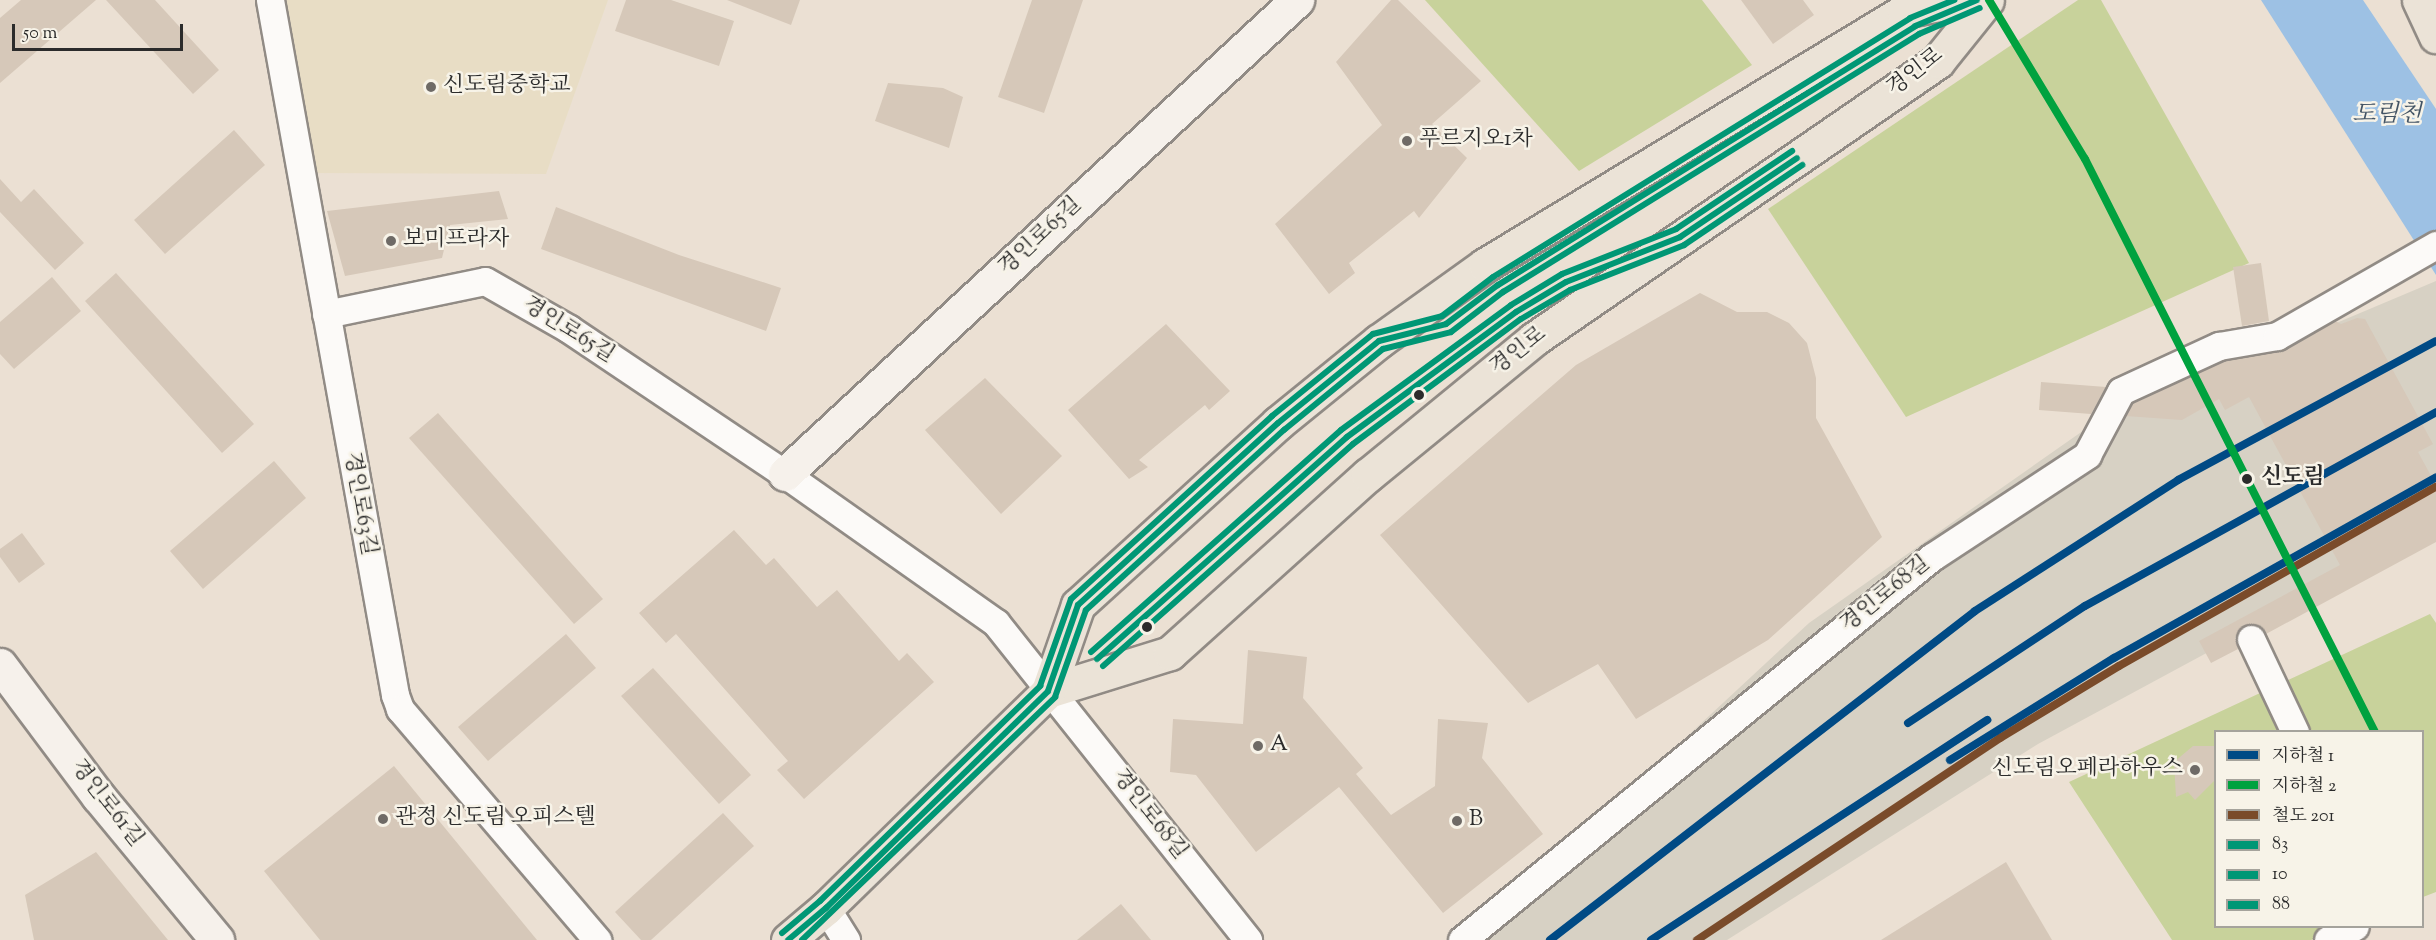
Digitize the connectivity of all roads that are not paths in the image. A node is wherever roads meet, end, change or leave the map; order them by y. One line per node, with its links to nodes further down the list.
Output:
1 (270, 0): 8 (street, 경인로63길)
2 (1297, 0): 9 (street, 경인로65길)
3 (1960, 0): 12 (main road, 경인로)
4 (1987, 0): 12 (main road, 경인로)
5 (2419, 0): 6 (main road)
6 (2436, 36)
7 (2436, 245): 21 (street, 경인로68길)
8 (326, 314): 9 (street, 경인로65길); 17 (street, 경인로63길)
9 (785, 474): 12 (street, 경인로65길)
10 (2251, 639): 13 (street)
11 (0, 665): 16 (street, 경인로61길)
12 (1048, 691): 14 (main road, 경인로); 20 (street, 경인로68길)
13 (2294, 730)
14 (826, 908): 18 (main road, 경인로); 19 (street)
15 (2353, 928): 22 (street)
16 (218, 940)
17 (597, 940)
18 (788, 940)
19 (846, 940)
20 (1248, 940)
21 (1461, 940)
22 (2328, 940)

